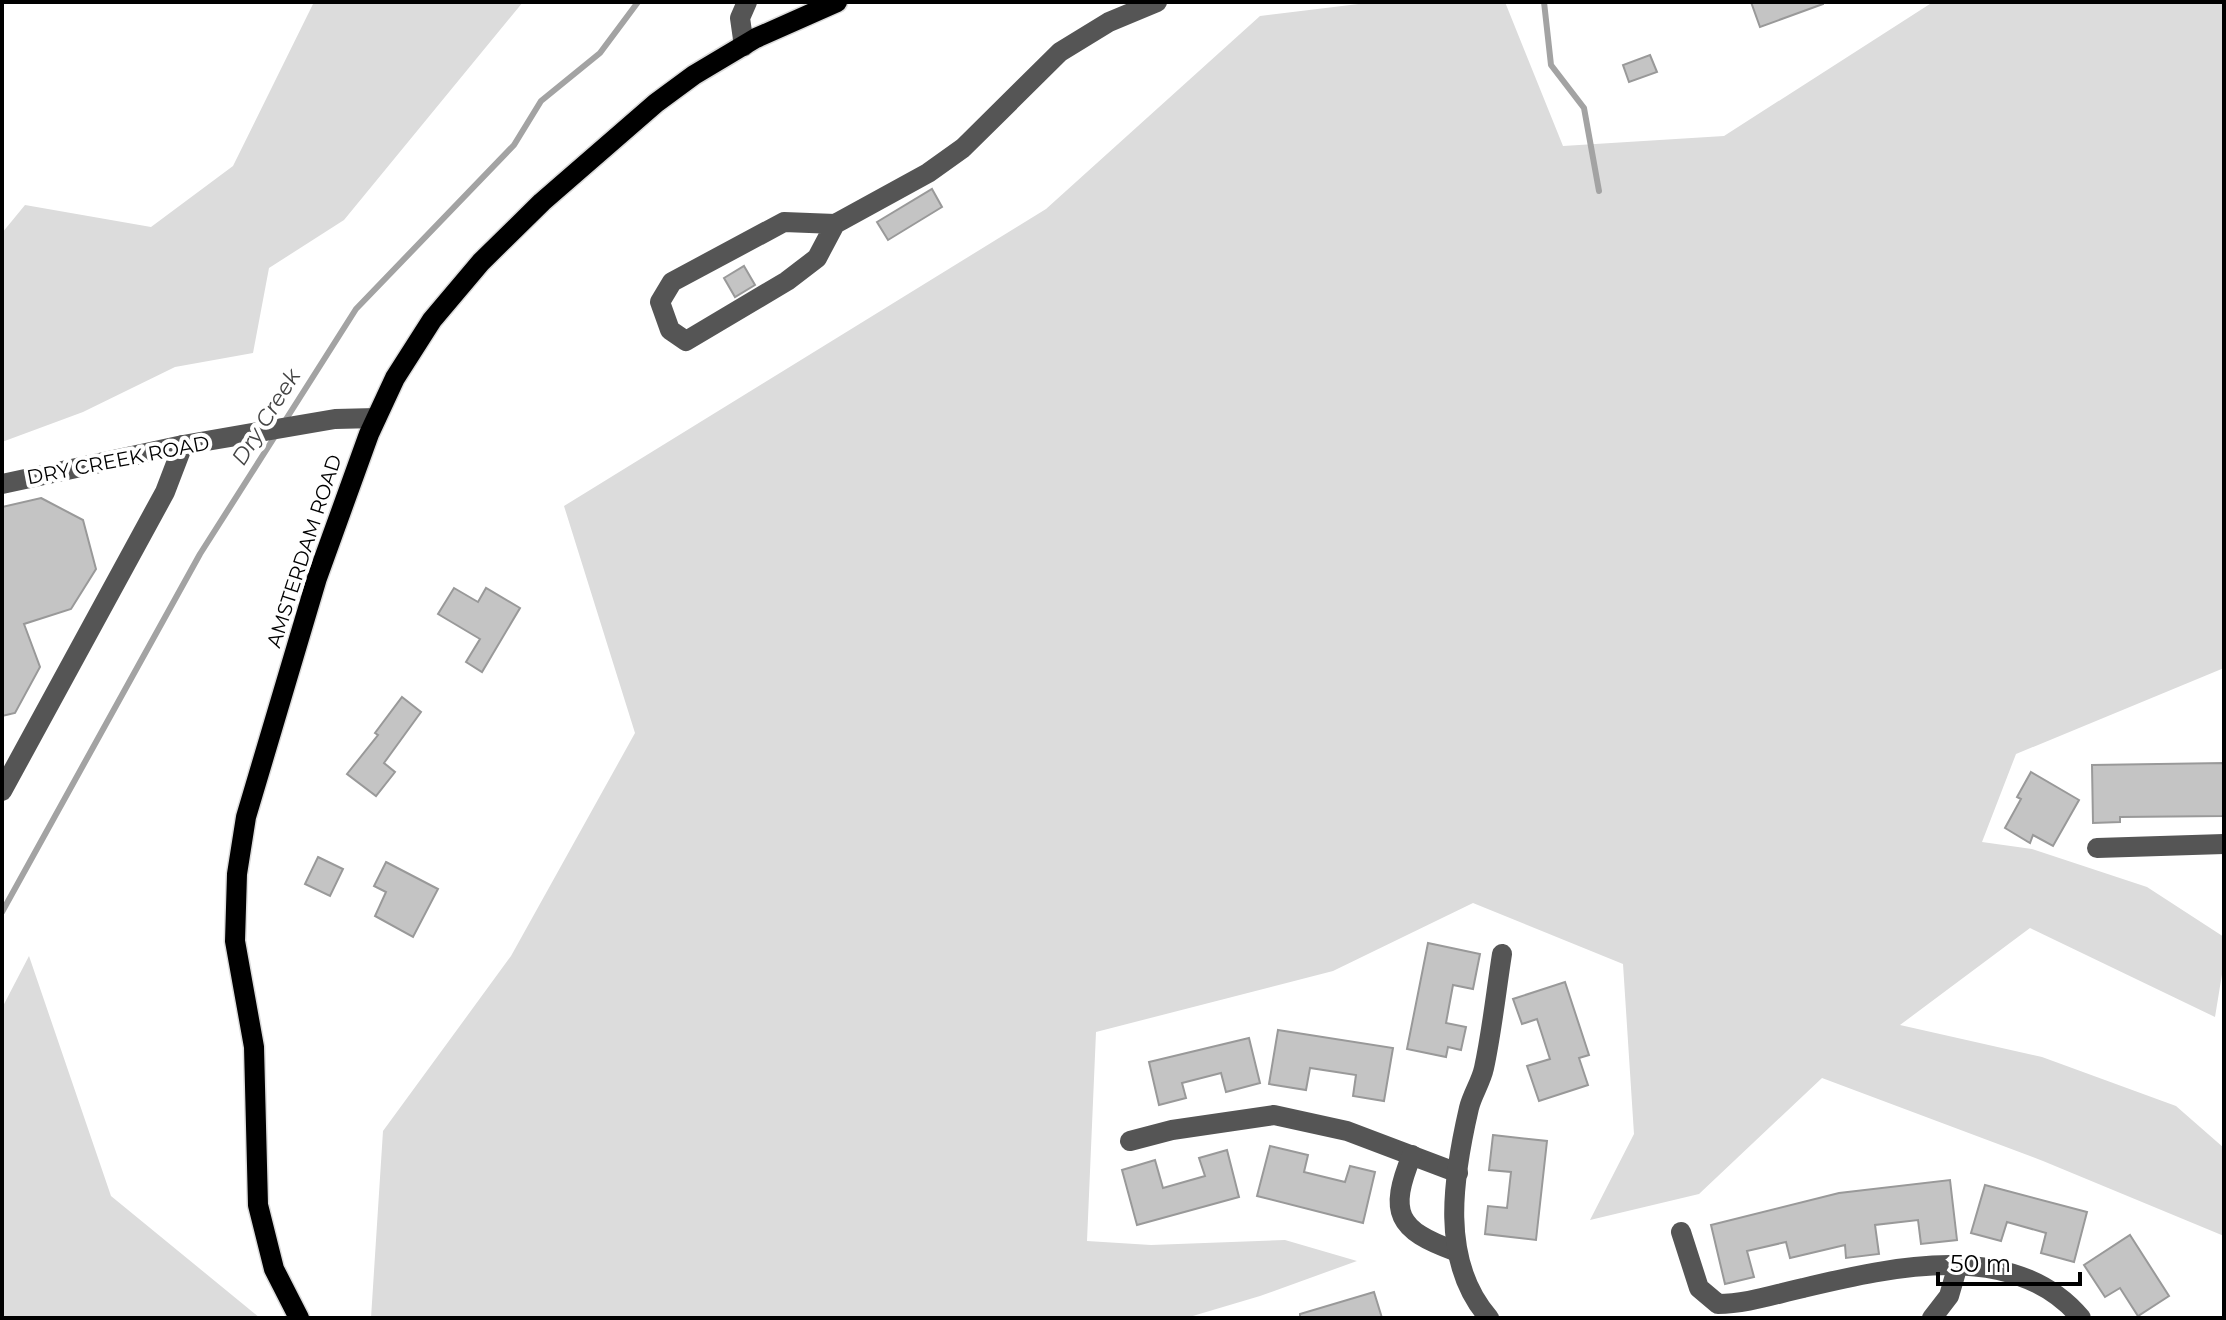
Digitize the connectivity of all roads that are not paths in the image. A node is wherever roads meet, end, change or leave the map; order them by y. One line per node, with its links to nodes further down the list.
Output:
1 (747, 2): 4 (street)
2 (837, 2): 4 (main road, AMSTERDAM ROAD)
3 (1157, 2): 5 (street)
4 (744, 46): 6 (main road, AMSTERDAM ROAD)
5 (835, 224): 5 (street)
6 (376, 418): 7 (street, DRY CREEK ROAD); 20 (main road, AMSTERDAM ROAD)
7 (183, 445): 8 (street, DRY CREEK ROAD); 9 (street)
8 (2, 484)
9 (2, 791)
10 (2224, 844): 11 (street)
11 (2097, 848)
12 (1502, 954): 15 (street)
13 (1130, 1141): 14 (street)
14 (1412, 1155): 15 (street); 17 (street)
15 (1458, 1173): 17 (street)
16 (1681, 1232): 18 (street)
17 (1455, 1251): 19 (street)
18 (1958, 1265): 21 (street); 22 (street)
19 (1479, 1315)
20 (299, 1318)
21 (1932, 1318)
22 (2081, 1318)

